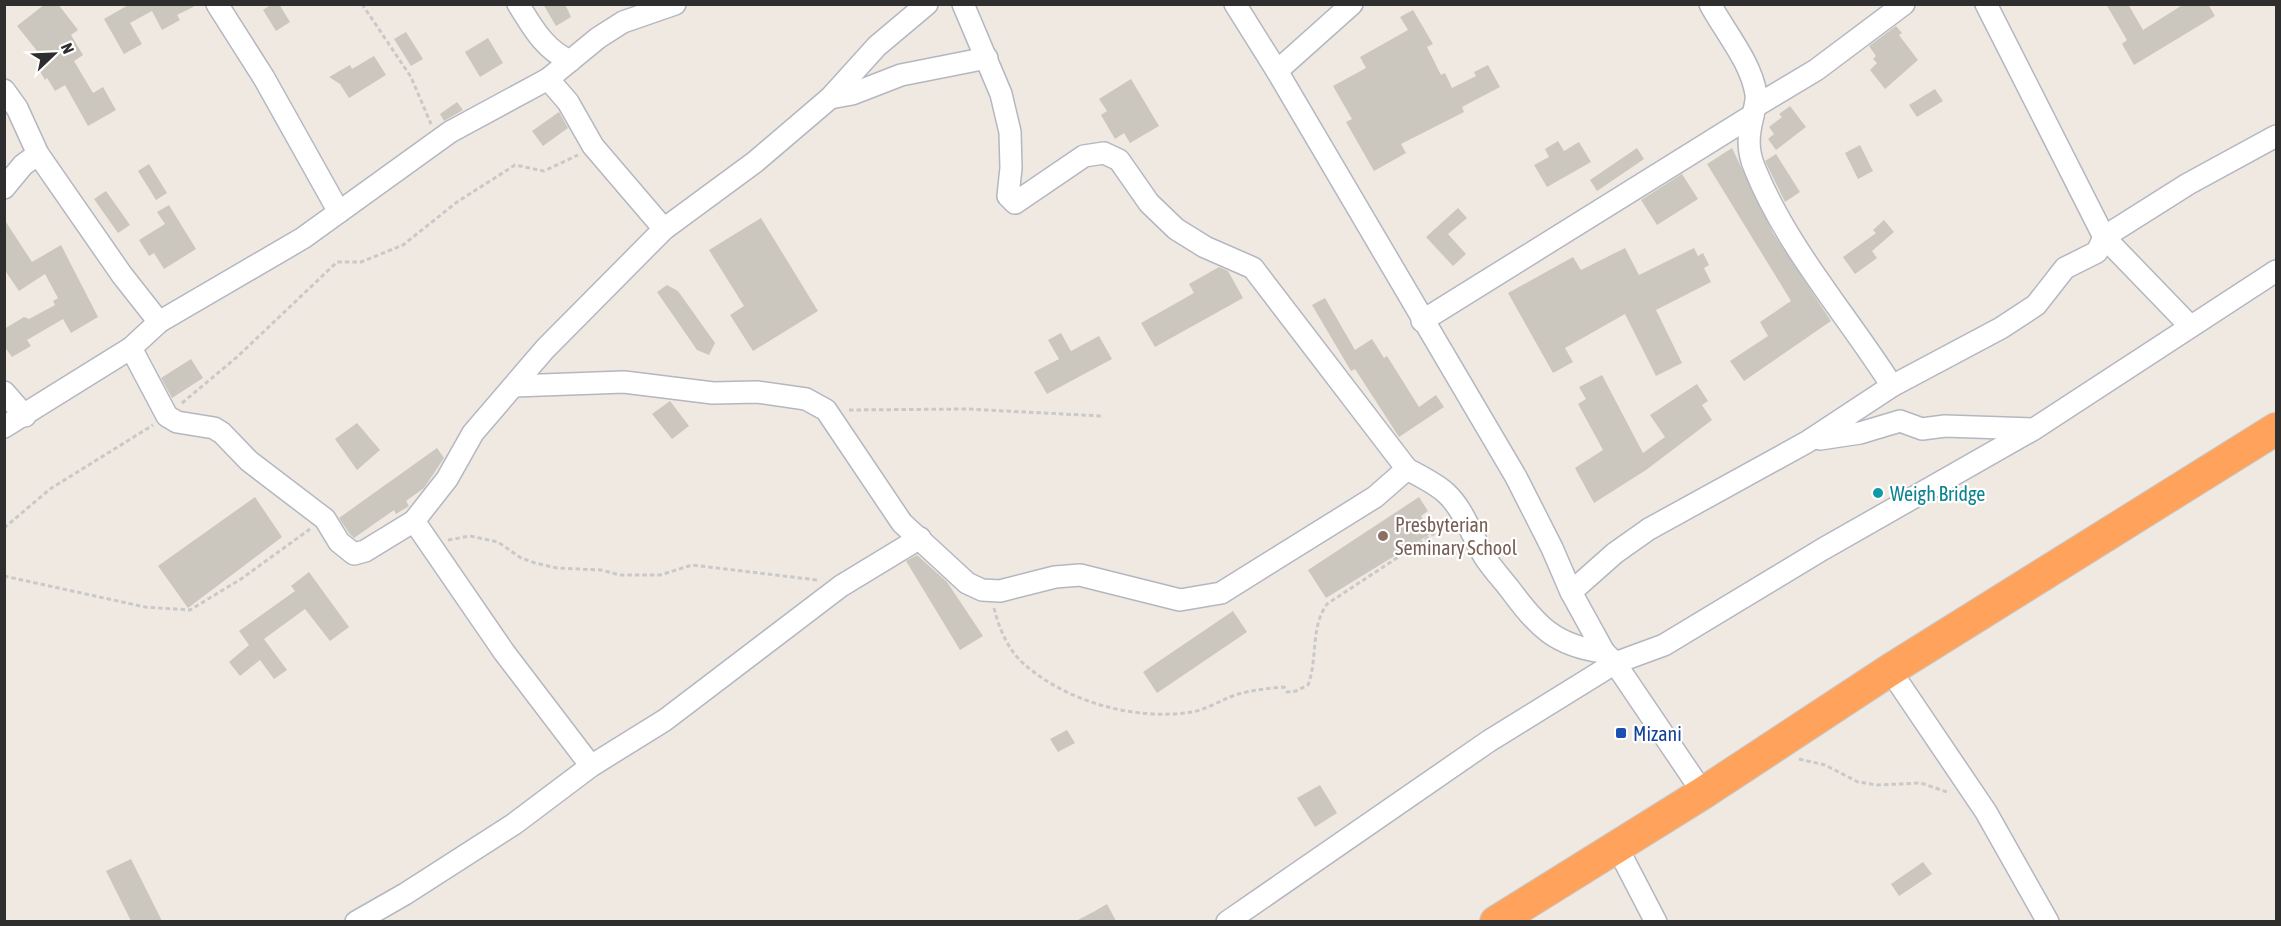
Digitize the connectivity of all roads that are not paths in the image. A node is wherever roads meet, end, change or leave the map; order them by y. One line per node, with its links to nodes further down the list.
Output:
1 (217, 4): 21 (street)
2 (518, 4): 12 (street)
3 (675, 4): 12 (street)
4 (927, 4): 16 (street)
5 (963, 4): 11 (street)
6 (1235, 4): 13 (street)
7 (1352, 4): 13 (street)
8 (1710, 4): 17 (street)
9 (1904, 4): 17 (street)
10 (1986, 4): 23 (street)
11 (987, 58): 16 (street); 37 (street)
12 (570, 61): 14 (street)
13 (1277, 71): 25 (street)
14 (548, 79): 21 (street); 22 (street)
15 (4, 90): 19 (street)
16 (830, 98): 22 (street)
17 (1754, 110): 25 (street); 30 (street)
18 (2277, 136): 23 (street)
19 (38, 153): 20 (street); 26 (street)
20 (4, 188)
21 (339, 212): 26 (street)
22 (664, 229): 29 (street)
23 (2104, 237): 27 (street); 30 (street)
24 (2277, 271): 27 (street)
25 (1422, 321): 40 (street)
26 (159, 322): 28 (street)
27 (2190, 326): 34 (street)
28 (131, 348): 32 (street); 38 (street)
29 (514, 386): 38 (street); 39 (street)
30 (1892, 386): 36 (street)
31 (4, 392): 32 (street)
32 (25, 416): 33 (street)
33 (4, 427)
34 (2034, 429): 36 (street); 41 (street)
35 (2276, 429): 42 (highway)
36 (1807, 442): 40 (street)
37 (1407, 469): 39 (street); 41 (street)
38 (414, 521): 43 (street)
39 (920, 538): 43 (street)
40 (1571, 592): 41 (street)
41 (1610, 657): 44 (street); 47 (street)
42 (1890, 670): 44 (highway); 50 (street)
43 (591, 766): 46 (street)
44 (1703, 793): 45 (highway)
45 (1617, 847): 48 (highway); 49 (street)
46 (356, 921)
47 (1227, 921)
48 (1496, 921)
49 (1656, 921)
50 (2048, 921)

